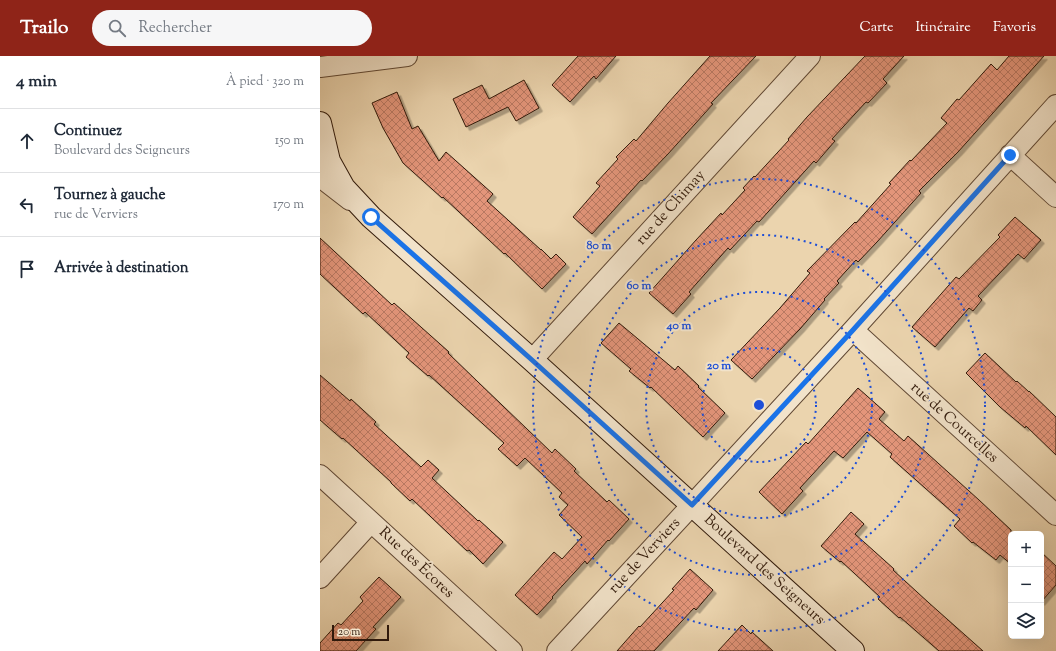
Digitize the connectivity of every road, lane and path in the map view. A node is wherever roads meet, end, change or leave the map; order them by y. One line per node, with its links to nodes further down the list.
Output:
1 (407, 56): 3 (street)
2 (810, 56): 11 (street, rue de Chimay)
3 (320, 67)
4 (1056, 105): 6 (street, rue de Verviers)
5 (320, 123): 9 (street, Boulevard des Seigneurs)
6 (1010, 155): 8 (street); 10 (street, rue de Verviers)
7 (320, 177): 9 (street, Boulevard des Seigneurs)
8 (1056, 197)
9 (371, 217): 11 (street, Boulevard des Seigneurs)
10 (853, 330): 13 (street, rue de Verviers); 14 (street, rue de Courcelles)
11 (532, 360): 13 (street, Boulevard des Seigneurs)
12 (320, 475): 15 (street, Rue des Écores)
13 (692, 505): 18 (street, rue de Verviers); 19 (street, Boulevard des Seigneurs)
14 (1056, 515)
15 (371, 522): 16 (street); 17 (street, Rue des Écores)
16 (320, 578)
17 (512, 651)
18 (557, 651)
19 (853, 651)

